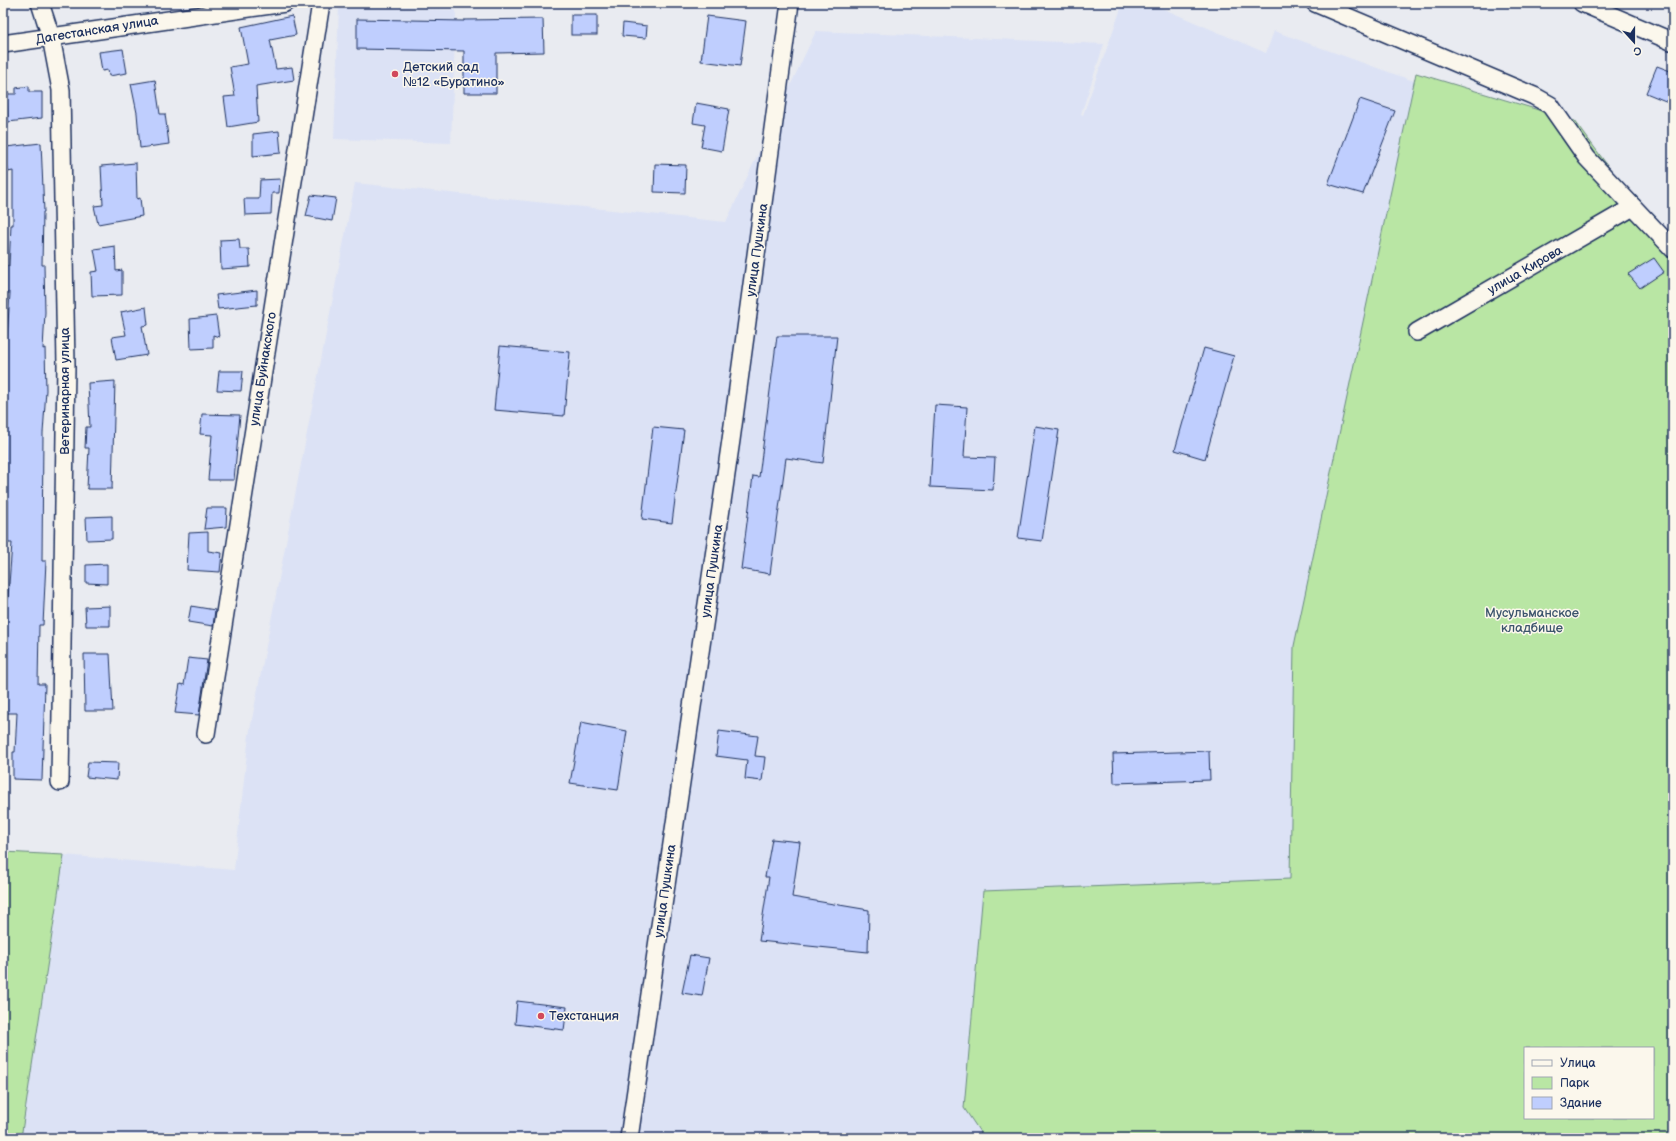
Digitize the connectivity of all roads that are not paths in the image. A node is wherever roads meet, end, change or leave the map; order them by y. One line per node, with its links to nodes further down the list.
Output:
1 (40, 3): 8 (street, Ветеринарная улица)
2 (285, 3): 7 (street, Дагестанская улица)
3 (321, 3): 14 (street, улица Буйнакского)
4 (790, 3): 16 (street, улица Пушкина)
5 (1315, 3): 11 (street)
6 (1582, 3): 9 (street)
7 (238, 6): 8 (street, Дагестанская улица)
8 (50, 37): 10 (street, Дагестанская улица); 15 (street, Ветеринарная улица)
9 (1673, 40)
10 (3, 44)
11 (1633, 207): 12 (street); 13 (street, улица Кирова)
12 (1673, 249)
13 (1417, 332)
14 (206, 734)
15 (60, 782)
16 (629, 1138)

